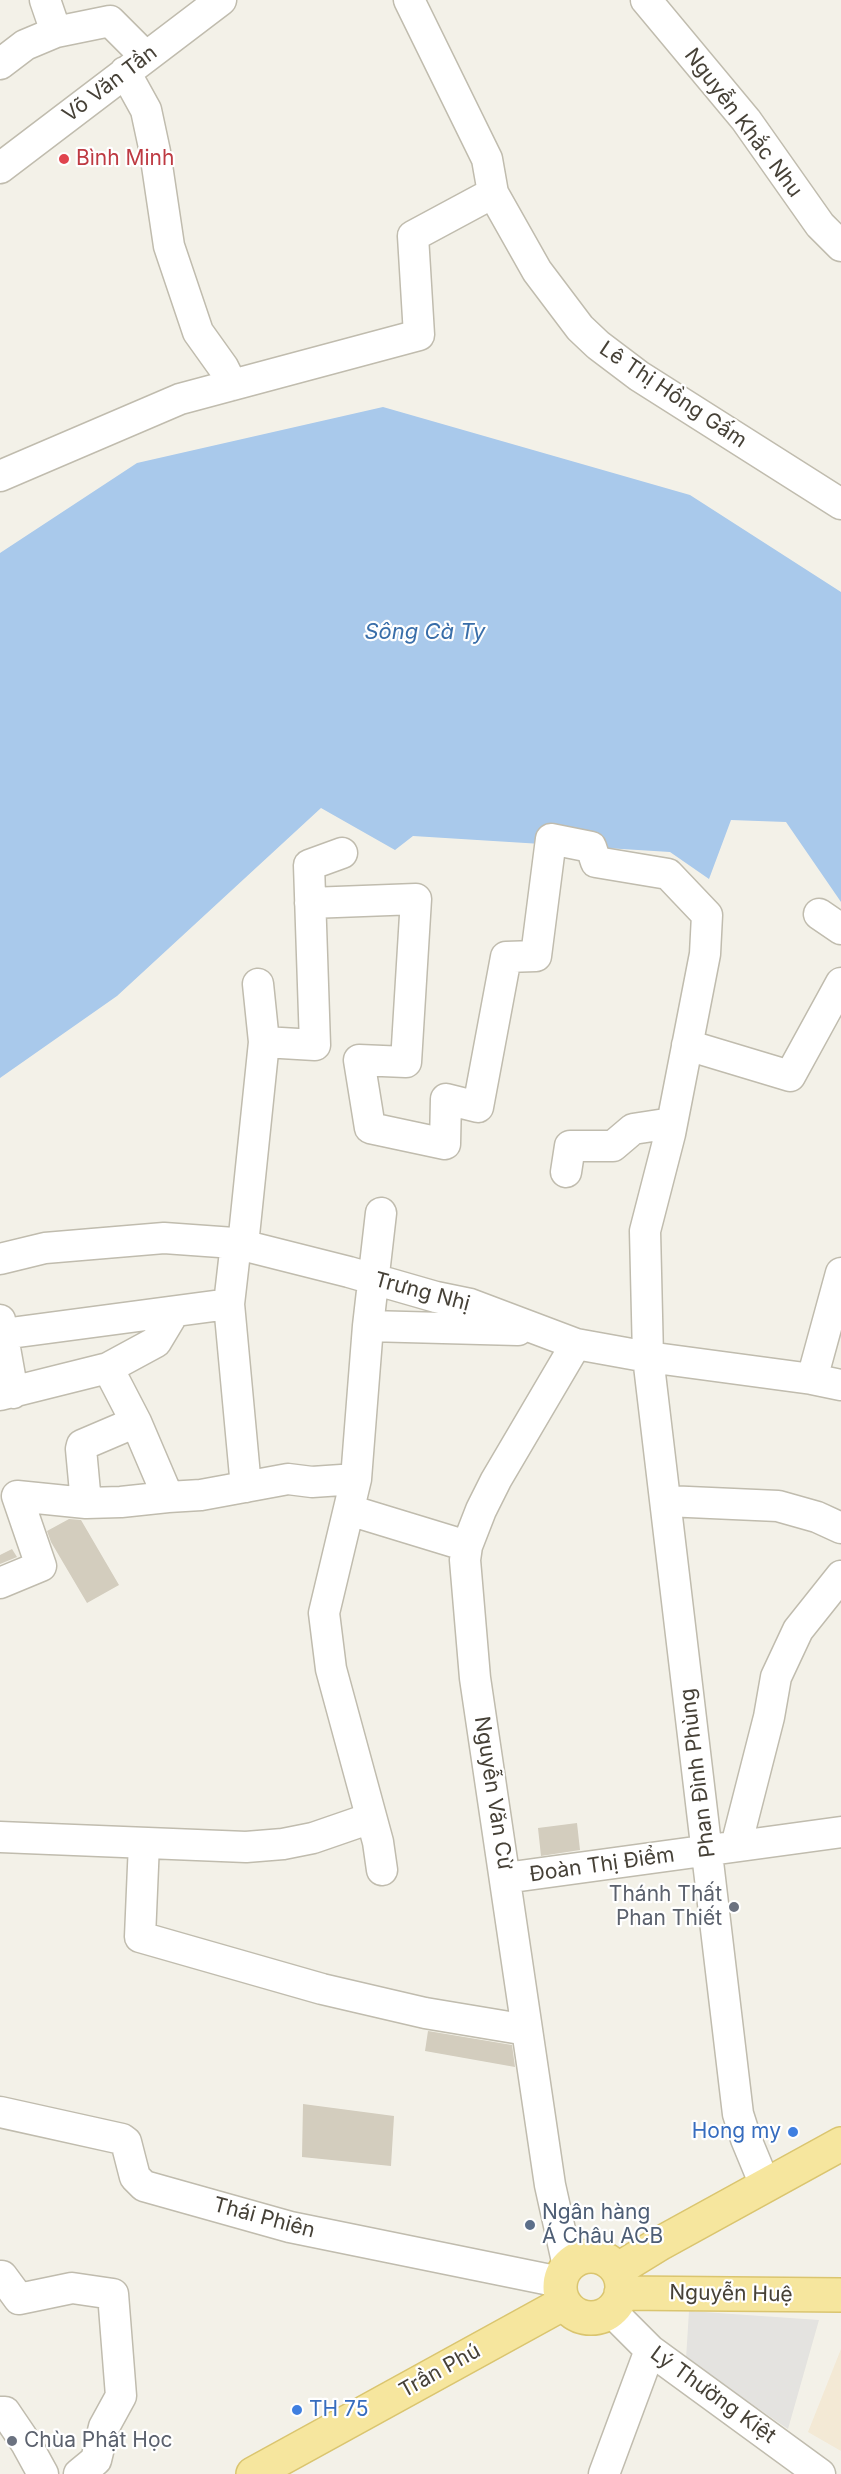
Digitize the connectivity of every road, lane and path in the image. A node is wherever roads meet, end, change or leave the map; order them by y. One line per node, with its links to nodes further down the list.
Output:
1 (45, 0): 5 (street)
2 (221, 0): 7 (street, Võ Văn Tần)
3 (409, 0): 9 (street, Lê Thị Hồng Gấm)
4 (646, 0): 10 (street, Nguyễn Khắc Nhu)
5 (56, 32): 6 (street); 7 (street)
6 (0, 64)
7 (136, 65): 8 (street, Võ Văn Tần); 11 (street)
8 (0, 168)
9 (493, 193): 11 (street); 13 (street, Lê Thị Hồng Gấm)
10 (841, 246)
11 (232, 385): 12 (street)
12 (0, 476)
13 (841, 504)
14 (342, 853): 15 (street)
15 (310, 903): 18 (street); 19 (street, Phan Đình Phùng)
16 (841, 983): 19 (street)
17 (258, 984): 18 (street)
18 (264, 1042): 23 (street)
19 (687, 1045): 20 (street, Phan Đình Phùng)
20 (672, 1123): 21 (street); 33 (street, Phan Đình Phùng)
21 (566, 1172)
22 (381, 1213): 26 (street)
23 (239, 1244): 24 (street, Trưng Nhị); 26 (street, Trưng Nhị); 27 (street)
24 (0, 1259)
25 (841, 1273): 35 (street)
26 (373, 1279): 29 (street); 31 (street, Trưng Nhị)
27 (229, 1304): 28 (street); 39 (street)
28 (174, 1312): 30 (street); 34 (street)
29 (368, 1326): 31 (street); 38 (street)
30 (2, 1327): 36 (street)
31 (541, 1331): 32 (street, Trưng Nhị)
32 (576, 1344): 33 (street, Trưng Nhị); 45 (street, Nguyễn Văn Cừ)
33 (648, 1357): 35 (street, Trưng Nhị); 41 (street, Phan Đình Phùng)
34 (108, 1368): 36 (street); 37 (street)
35 (827, 1382)
36 (7, 1394)
37 (136, 1422): 40 (street); 42 (street)
38 (356, 1479): 39 (street); 43 (street)
39 (246, 1487): 40 (street)
40 (168, 1497): 42 (street)
41 (666, 1501): 44 (street); 52 (street, Phan Đình Phùng)
42 (86, 1503): 46 (street)
43 (349, 1510): 45 (street); 48 (street)
44 (841, 1528)
45 (467, 1546): 54 (street, Nguyễn Văn Cừ)
46 (0, 1582)
47 (839, 1582): 52 (street)
48 (371, 1818): 51 (street); 53 (street)
49 (841, 1832): 52 (street, Đoàn Thị Điểm)
50 (0, 1837): 51 (street)
51 (144, 1843): 55 (street)
52 (722, 1848): 54 (street, Đoàn Thị Điểm); 58 (street, Phan Đình Phùng)
53 (382, 1870)
54 (505, 1878): 55 (street, Nguyễn Văn Cừ)
55 (527, 2030): 60 (street, Nguyễn Văn Cừ)
56 (0, 2112): 60 (street, Thái Phiên)
57 (841, 2144): 58 (main road)
58 (765, 2185): 61 (main road)
59 (1, 2272): 66 (street)
60 (564, 2284): 61 (main road); 61 (main road); 67 (main road, Trần Phú)
61 (616, 2291): 62 (main road, Nguyễn Huệ); 63 (street, Lý Thường Kiệt)
62 (841, 2295)
63 (650, 2350): 68 (street); 69 (street, Lý Thường Kiệt)
64 (0, 2412): 65 (street)
65 (43, 2474)
66 (79, 2474)
67 (254, 2474)
68 (604, 2474)
69 (820, 2474)

